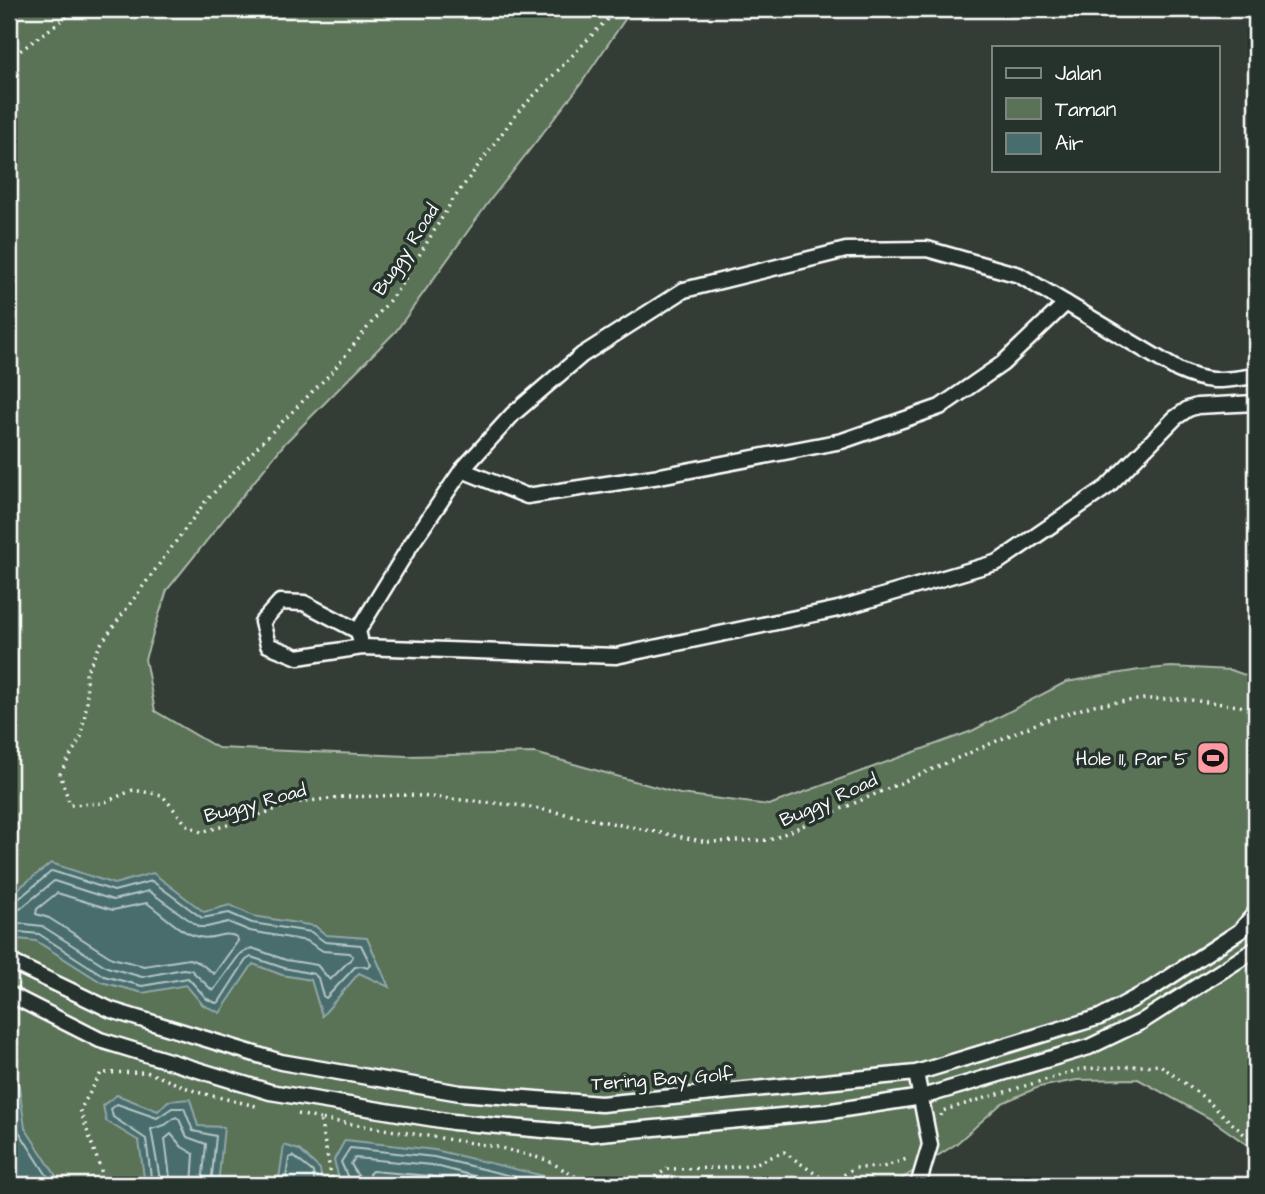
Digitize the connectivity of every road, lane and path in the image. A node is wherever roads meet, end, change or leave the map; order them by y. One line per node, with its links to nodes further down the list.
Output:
1 (77, 9): 3 (path)
2 (617, 9): 10 (path, Buggy Road)
3 (9, 59)
4 (1066, 303): 5 (street); 7 (street); 7 (street)
5 (1256, 376)
6 (1256, 403): 9 (street)
7 (462, 470): 8 (street)
8 (358, 631): 9 (street); 9 (street)
9 (362, 647)
10 (1256, 713)
11 (1256, 912): 15 (street, Tering Bay Golf)
12 (1256, 949): 16 (street)
13 (9, 961): 15 (street, Tering Bay Golf)
14 (9, 994): 16 (street)
15 (916, 1073): 16 (street)
16 (922, 1097): 22 (street)
17 (262, 1107): 23 (path)
18 (295, 1113): 19 (path)
19 (320, 1119): 24 (path); 25 (path)
20 (941, 1124): 21 (path)
21 (1256, 1145)
22 (927, 1153): 26 (path); 27 (street)
23 (106, 1185)
24 (333, 1185)
25 (590, 1185)
26 (644, 1185)
27 (918, 1185)

